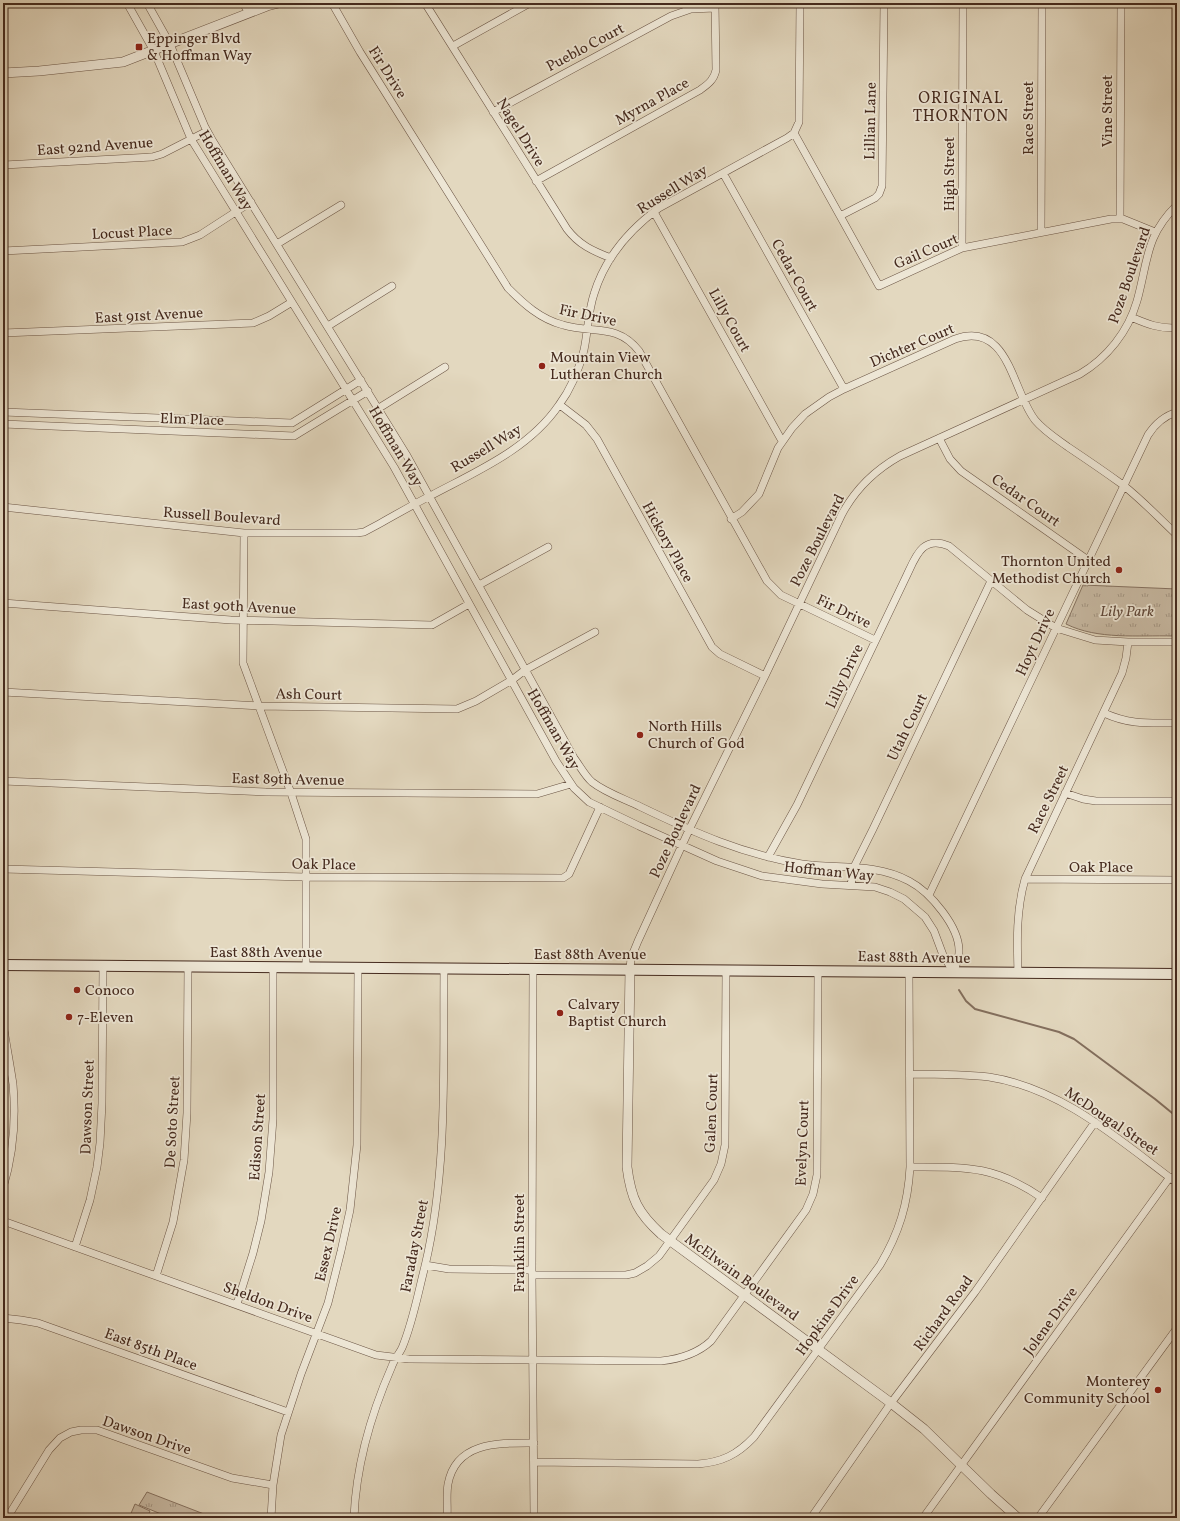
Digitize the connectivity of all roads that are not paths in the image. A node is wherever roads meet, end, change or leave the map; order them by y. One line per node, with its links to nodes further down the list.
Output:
1 (127, 3): 17 (street, Hoffman Way)
2 (147, 3): 15 (street, Hoffman Way)
3 (243, 3): 14 (street)
4 (279, 3): 14 (street)
5 (332, 3): 45 (street, Fir Drive)
6 (425, 3): 16 (street, Nagel Drive)
7 (530, 3): 16 (street)
8 (800, 3): 21 (street)
9 (884, 3): 31 (street, Lillian Lane)
10 (963, 3): 37 (street, High Street)
11 (1042, 3): 33 (street, Race Street)
12 (1121, 3): 32 (street, Vine Street)
13 (715, 5): 19 (street, Pueblo Court); 25 (street, Myrna Place)
14 (249, 13): 15 (street)
15 (170, 44): 17 (street); 20 (street, Hoffman Way)
16 (453, 46): 19 (street, Nagel Drive)
17 (154, 51): 18 (street); 22 (street, Hoffman Way)
18 (4, 73): 23 (street)
19 (494, 112): 25 (street, Nagel Drive)
20 (207, 131): 22 (street, East 92nd Avenue); 26 (street, Hoffman Way)
21 (794, 133): 24 (street, Russell Way); 31 (street, Gail Court)
22 (191, 139): 23 (street, East 92nd Avenue); 29 (street, Hoffman Way)
23 (4, 165): 35 (street)
24 (723, 172): 30 (street, Russell Way); 50 (street, Cedar Court)
25 (536, 181): 39 (street, Nagel Drive)
26 (251, 202): 29 (street, Locust Place); 36 (street, Hoffman Way)
27 (341, 205): 36 (street)
28 (1177, 205): 34 (street, Poze Boulevard)
29 (236, 211): 38 (street, Locust Place); 41 (street, Hoffman Way)
30 (654, 212): 39 (street, Russell Way); 60 (street, Lilly Court)
31 (840, 216): 37 (street, Gail Court)
32 (1120, 219): 33 (street, Gail Court); 34 (street, Gail Court)
33 (1041, 232): 37 (street, Gail Court)
34 (1155, 232): 42 (street, Poze Boulevard)
35 (3, 240)
36 (277, 244): 43 (street, Hoffman Way)
37 (962, 248)
38 (3, 250)
39 (611, 258): 45 (street, Russell Way)
40 (392, 286): 43 (street)
41 (292, 302): 46 (street, East 91st Avenue); 49 (street, Hoffman Way)
42 (1131, 317): 44 (street); 52 (street, Poze Boulevard)
43 (328, 326): 48 (street, Hoffman Way)
44 (1177, 328)
45 (587, 330): 54 (street, Russell Way); 65 (street, Fir Drive)
46 (3, 333)
47 (445, 367): 55 (street)
48 (361, 380): 49 (street, Elm Place); 51 (street, Hoffman Way)
49 (346, 389): 53 (street, Hoffman Way); 56 (street, Elm Place)
50 (844, 389): 52 (street, Dichter Court); 60 (street, Dichter Court)
51 (368, 391): 53 (street, Elm Place); 55 (street, Hoffman Way)
52 (1024, 399): 59 (street, Poze Boulevard); 61 (street, Dichter Court)
53 (354, 401): 58 (street, Elm Place); 63 (street, Hoffman Way)
54 (560, 405): 62 (street, Russell Way); 82 (street, Hickory Place)
55 (379, 408): 62 (street, Hoffman Way)
56 (3, 412)
57 (1177, 412): 61 (street, Hoyt Drive)
58 (3, 424)
59 (939, 438): 69 (street, Cedar Court); 74 (street, Poze Boulevard)
60 (782, 441): 65 (street, Dichter Court)
61 (1124, 486): 67 (street, Dichter Court); 69 (street, Hoyt Drive)
62 (430, 495): 63 (street, Russell Boulevard); 71 (street, Hoffman Way)
63 (414, 504): 66 (street, Russell Boulevard); 73 (street, Hoffman Way)
64 (3, 507): 66 (street, Russell Boulevard)
65 (732, 519): 74 (street, Fir Drive)
66 (244, 533): 75 (street)
67 (1177, 535)
68 (548, 547): 71 (street)
69 (1088, 560): 76 (street, Hoyt Drive)
70 (992, 581): 76 (street, Lilly Drive); 78 (street, Lilly Drive); 97 (street, Utah Court)
71 (479, 585): 81 (street, Hoffman Way)
72 (3, 603): 75 (street, East 90th Avenue)
73 (469, 604): 75 (street, East 90th Avenue); 83 (street, Hoffman Way)
74 (799, 604): 78 (street, Fir Drive); 82 (street, Poze Boulevard)
75 (243, 621): 85 (street)
76 (1056, 628): 79 (street, Lilly Drive); 103 (street, Hoyt Drive)
77 (595, 632): 81 (street, Ash Court)
78 (875, 640): 96 (street, Lilly Drive)
79 (1128, 642): 80 (street, Lilly Drive); 86 (street, Race Street)
80 (1177, 642)
81 (525, 670): 83 (street, Ash Court); 94 (street, Hoffman Way)
82 (765, 676): 94 (street, Poze Boulevard)
83 (512, 680): 85 (street, Ash Court); 89 (street, Hoffman Way)
84 (3, 692): 85 (street, Ash Court)
85 (259, 706): 91 (street)
86 (1104, 713): 87 (street); 90 (street, Race Street)
87 (1177, 723)
88 (3, 781): 91 (street, East 89th Avenue)
89 (571, 784): 91 (street, East 89th Avenue); 93 (street, Hoffman Way)
90 (1065, 792): 92 (street); 100 (street, Race Street)
91 (292, 793): 99 (street)
92 (1177, 802)
93 (600, 807): 95 (street, Hoffman Way); 99 (street, Oak Place)
94 (689, 830): 95 (street, Poze Boulevard); 96 (street, Hoffman Way)
95 (682, 846): 102 (street, Hoffman Way); 112 (street, Poze Boulevard)
96 (768, 857): 97 (street, Hoffman Way)
97 (854, 867): 102 (street, Utah Court); 103 (street, Hoffman Way)
98 (3, 869): 99 (street, Oak Place)
99 (306, 877): 108 (street)
100 (1025, 879): 101 (street, Oak Place); 117 (street, Race Street)
101 (1177, 880)
102 (851, 885): 116 (street, Hoffman Way)
103 (929, 895): 116 (street, Hoffman Way)
104 (3, 965): 105 (main road, East 88th Avenue)
105 (103, 966): 106 (main road, East 88th Avenue); 129 (street, Dawson Street)
106 (188, 966): 107 (main road, East 88th Avenue); 132 (street, De Soto Street)
107 (274, 967): 108 (main road, East 88th Avenue); 134 (street, Edison Street)
108 (306, 967): 109 (main road, East 88th Avenue)
109 (358, 968): 110 (main road, East 88th Avenue); 137 (street, Essex Drive)
110 (444, 968): 111 (main road, East 88th Avenue); 130 (street, Faraday Street)
111 (533, 969): 112 (main road, East 88th Avenue); 131 (street, Franklin Street)
112 (630, 969): 113 (main road, East 88th Avenue); 128 (street, McElwain Boulevard)
113 (726, 970): 114 (main road, East 88th Avenue); 128 (street, Galen Court)
114 (818, 971): 115 (main road, East 88th Avenue); 133 (street, Evelyn Court)
115 (909, 972): 116 (main road, East 88th Avenue); 120 (street, Hopkins Drive)
116 (954, 973): 117 (main road, East 88th Avenue)
117 (1018, 973): 118 (main road, East 88th Avenue)
118 (1177, 974)
119 (3, 1023): 125 (street)
120 (910, 1074): 121 (street, McDougal Street); 122 (street, Hopkins Drive)
121 (1095, 1122): 123 (street, McDougal Street); 126 (street, Richard Road)
122 (910, 1167): 126 (street); 138 (street, Hopkins Drive)
123 (1170, 1177): 124 (street, McDougal Street); 145 (street, Jolene Drive)
124 (1177, 1183)
125 (3, 1188)
126 (1042, 1198): 141 (street, Richard Road)
127 (3, 1221): 129 (street, Sheldon Drive)
128 (670, 1241): 131 (street, Galen Court); 133 (street, McElwain Boulevard)
129 (75, 1247): 132 (street, Sheldon Drive)
130 (425, 1265): 131 (street, Galen Court); 139 (street, Faraday Street)
131 (532, 1272): 140 (street, Franklin Street)
132 (156, 1276): 134 (street, Sheldon Drive)
133 (745, 1295): 138 (street, McElwain Boulevard); 140 (street, Evelyn Court)
134 (237, 1304): 137 (street, Sheldon Drive)
135 (3, 1318): 142 (street, East 85th Place)
136 (1177, 1328): 155 (street)
137 (316, 1333): 139 (street, Sheldon Drive); 142 (street, Essex Drive)
138 (818, 1349): 141 (street, McElwain Boulevard); 144 (street, Hopkins Drive)
139 (396, 1358): 140 (street, Sheldon Drive); 149 (street, Faraday Street)
140 (533, 1359): 143 (street, Franklin Street)
141 (891, 1403): 145 (street, McElwain Boulevard); 152 (street, Richard Road)
142 (288, 1412): 146 (street, Essex Drive)
143 (534, 1443): 144 (street, Franklin Street); 150 (street)
144 (534, 1462): 151 (street, Franklin Street)
145 (962, 1465): 153 (street, Jolene Drive); 154 (street, McElwain Boulevard)
146 (273, 1485): 147 (street, Dawson Drive); 148 (street, Essex Drive)
147 (7, 1518)
148 (271, 1518)
149 (354, 1518)
150 (447, 1518)
151 (534, 1518)
152 (811, 1518)
153 (923, 1518)
154 (1018, 1518)
155 (1038, 1518)

